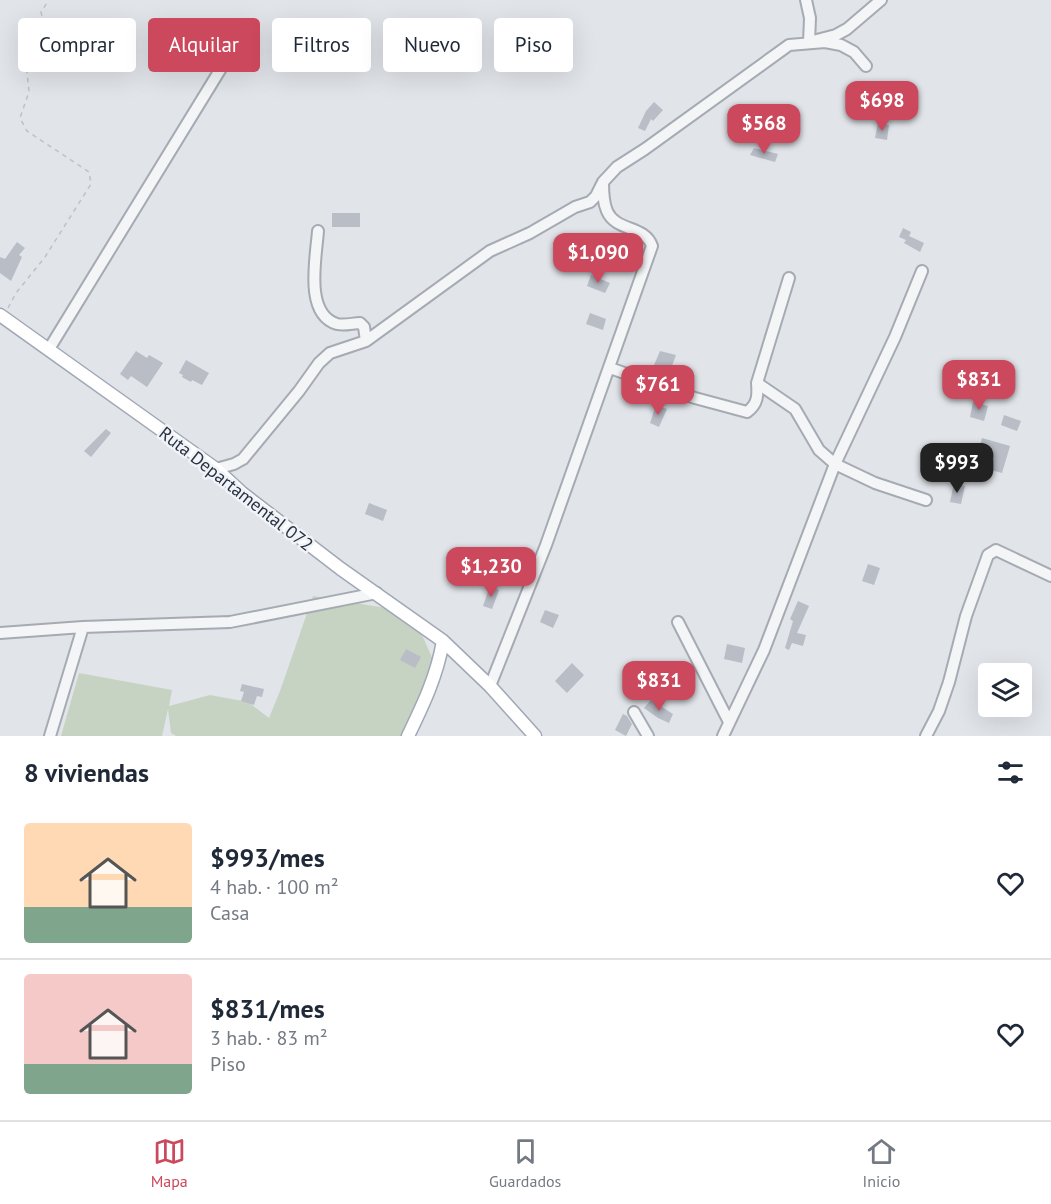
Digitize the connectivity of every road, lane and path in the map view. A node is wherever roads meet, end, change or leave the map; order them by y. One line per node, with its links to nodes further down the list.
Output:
1 (49, 0): 11 (path)
2 (806, 0): 4 (street)
3 (880, 0): 4 (street)
4 (809, 42): 5 (street); 7 (street)
5 (866, 66)
6 (218, 72): 13 (street)
7 (603, 182): 12 (street); 14 (street)
8 (318, 231): 12 (street)
9 (922, 271): 16 (street)
10 (789, 278): 15 (street)
11 (2, 316): 13 (main road, Ruta Departamental 072)
12 (366, 340): 17 (street)
13 (49, 349): 17 (main road, Ruta Departamental 072)
14 (610, 368): 15 (street); 25 (street)
15 (757, 383): 16 (street)
16 (835, 464): 18 (street); 27 (street)
17 (216, 469): 20 (main road, Ruta Departamental 072)
18 (926, 500)
19 (1051, 576): 33 (street)
20 (377, 593): 22 (street); 24 (main road, Ruta Departamental 072)
21 (678, 622): 27 (street)
22 (83, 627): 23 (street); 28 (street)
23 (0, 633)
24 (443, 641): 25 (main road, Ruta Departamental 072); 29 (main road)
25 (490, 686): 30 (main road, Ruta Departamental 072)
26 (634, 712): 31 (street)
27 (729, 722): 32 (street)
28 (50, 736)
29 (408, 736)
30 (536, 736)
31 (648, 736)
32 (723, 736)
33 (926, 736)

